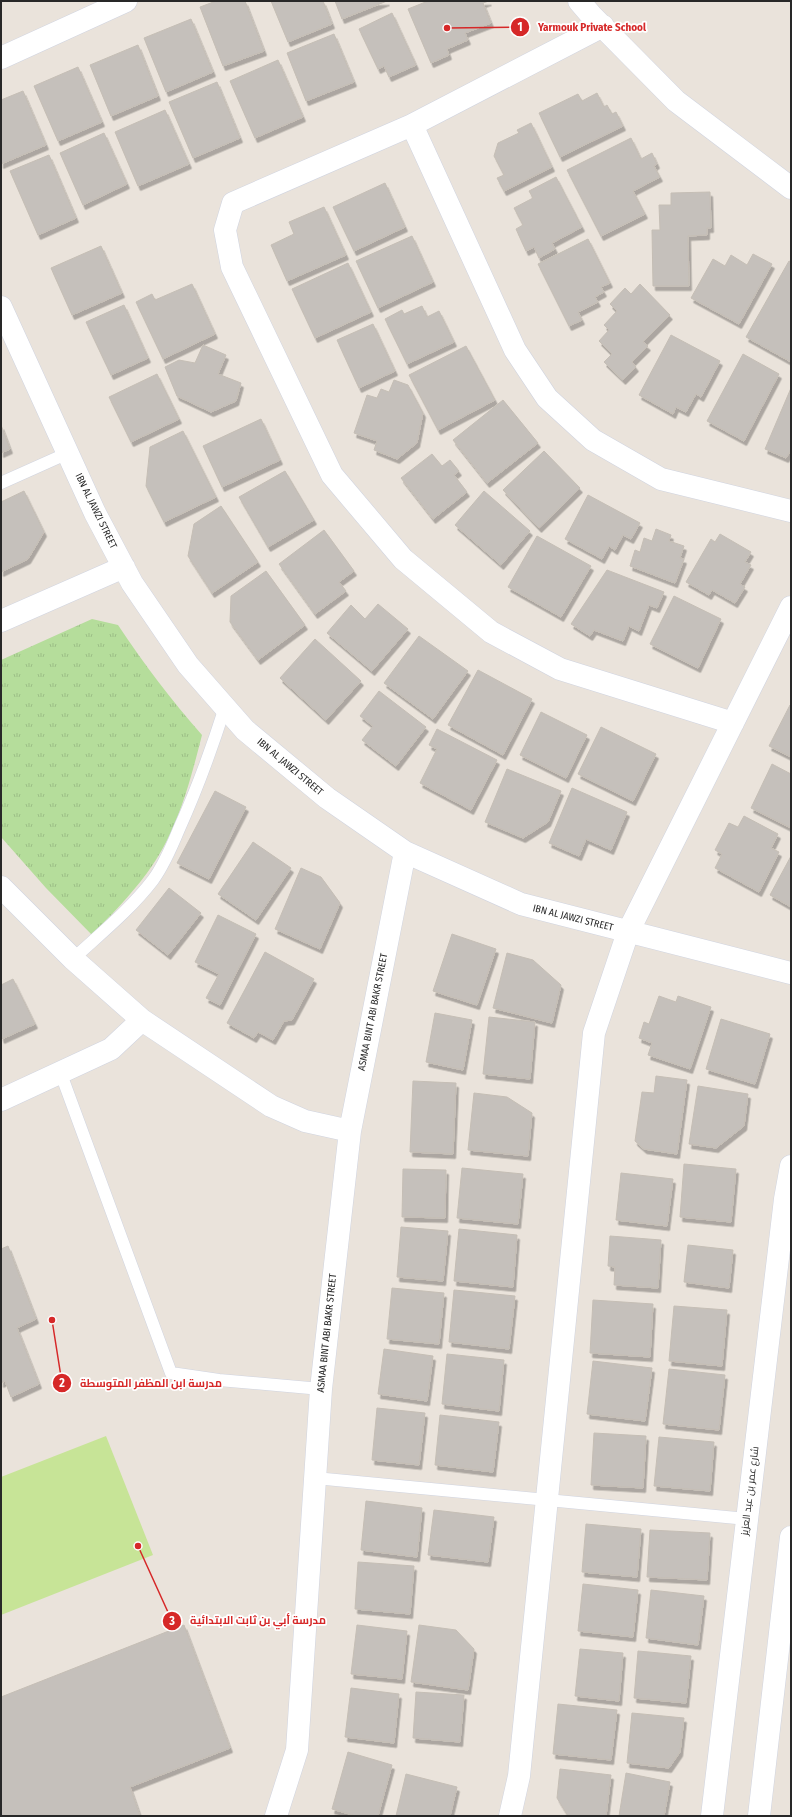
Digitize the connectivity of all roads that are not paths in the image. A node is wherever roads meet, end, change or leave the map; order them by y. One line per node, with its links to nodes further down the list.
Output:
1 (579, 1): 3 (street)
2 (118, 3): 4 (street)
3 (603, 26): 5 (street); 6 (street)
4 (1, 58)
5 (412, 125): 11 (street); 16 (street)
6 (791, 188)
7 (1, 307): 8 (street, IBN AL JAWZI STREET)
8 (8, 341): 9 (street, IBN AL JAWZI STREET)
9 (68, 453): 10 (lane); 12 (street, IBN AL JAWZI STREET)
10 (1, 484)
11 (791, 511)
12 (124, 567): 14 (street); 15 (street, IBN AL JAWZI STREET)
13 (791, 607): 16 (street)
14 (1, 621)
15 (225, 707): 17 (street, IBN AL JAWZI STREET); 20 (lane)
16 (733, 723): 19 (street)
17 (405, 852): 19 (street, IBN AL JAWZI STREET); 25 (street, ASMAA BINT ABI BAKR STREET)
18 (1, 887): 20 (street)
19 (628, 932): 21 (street, IBN AL JAWZI STREET); 29 (street)
20 (73, 959): 22 (street)
21 (791, 973)
22 (142, 1020): 23 (street); 25 (street)
23 (61, 1074): 24 (street); 27 (lane)
24 (1, 1100)
25 (350, 1131): 27 (street, ASMAA BINT ABI BAKR STREET)
26 (791, 1166): 30 (street, شارع عمر بن عبد العزيز)
27 (321, 1389): 28 (street, ASMAA BINT ABI BAKR STREET)
28 (315, 1478): 29 (lane); 32 (street, ASMAA BINT ABI BAKR STREET)
29 (547, 1500): 30 (lane); 33 (street)
30 (747, 1519): 34 (street, شارع عمر بن عبد العزيز)
31 (791, 1537): 35 (street)
32 (276, 1816)
33 (510, 1816)
34 (712, 1816)
35 (759, 1816)

